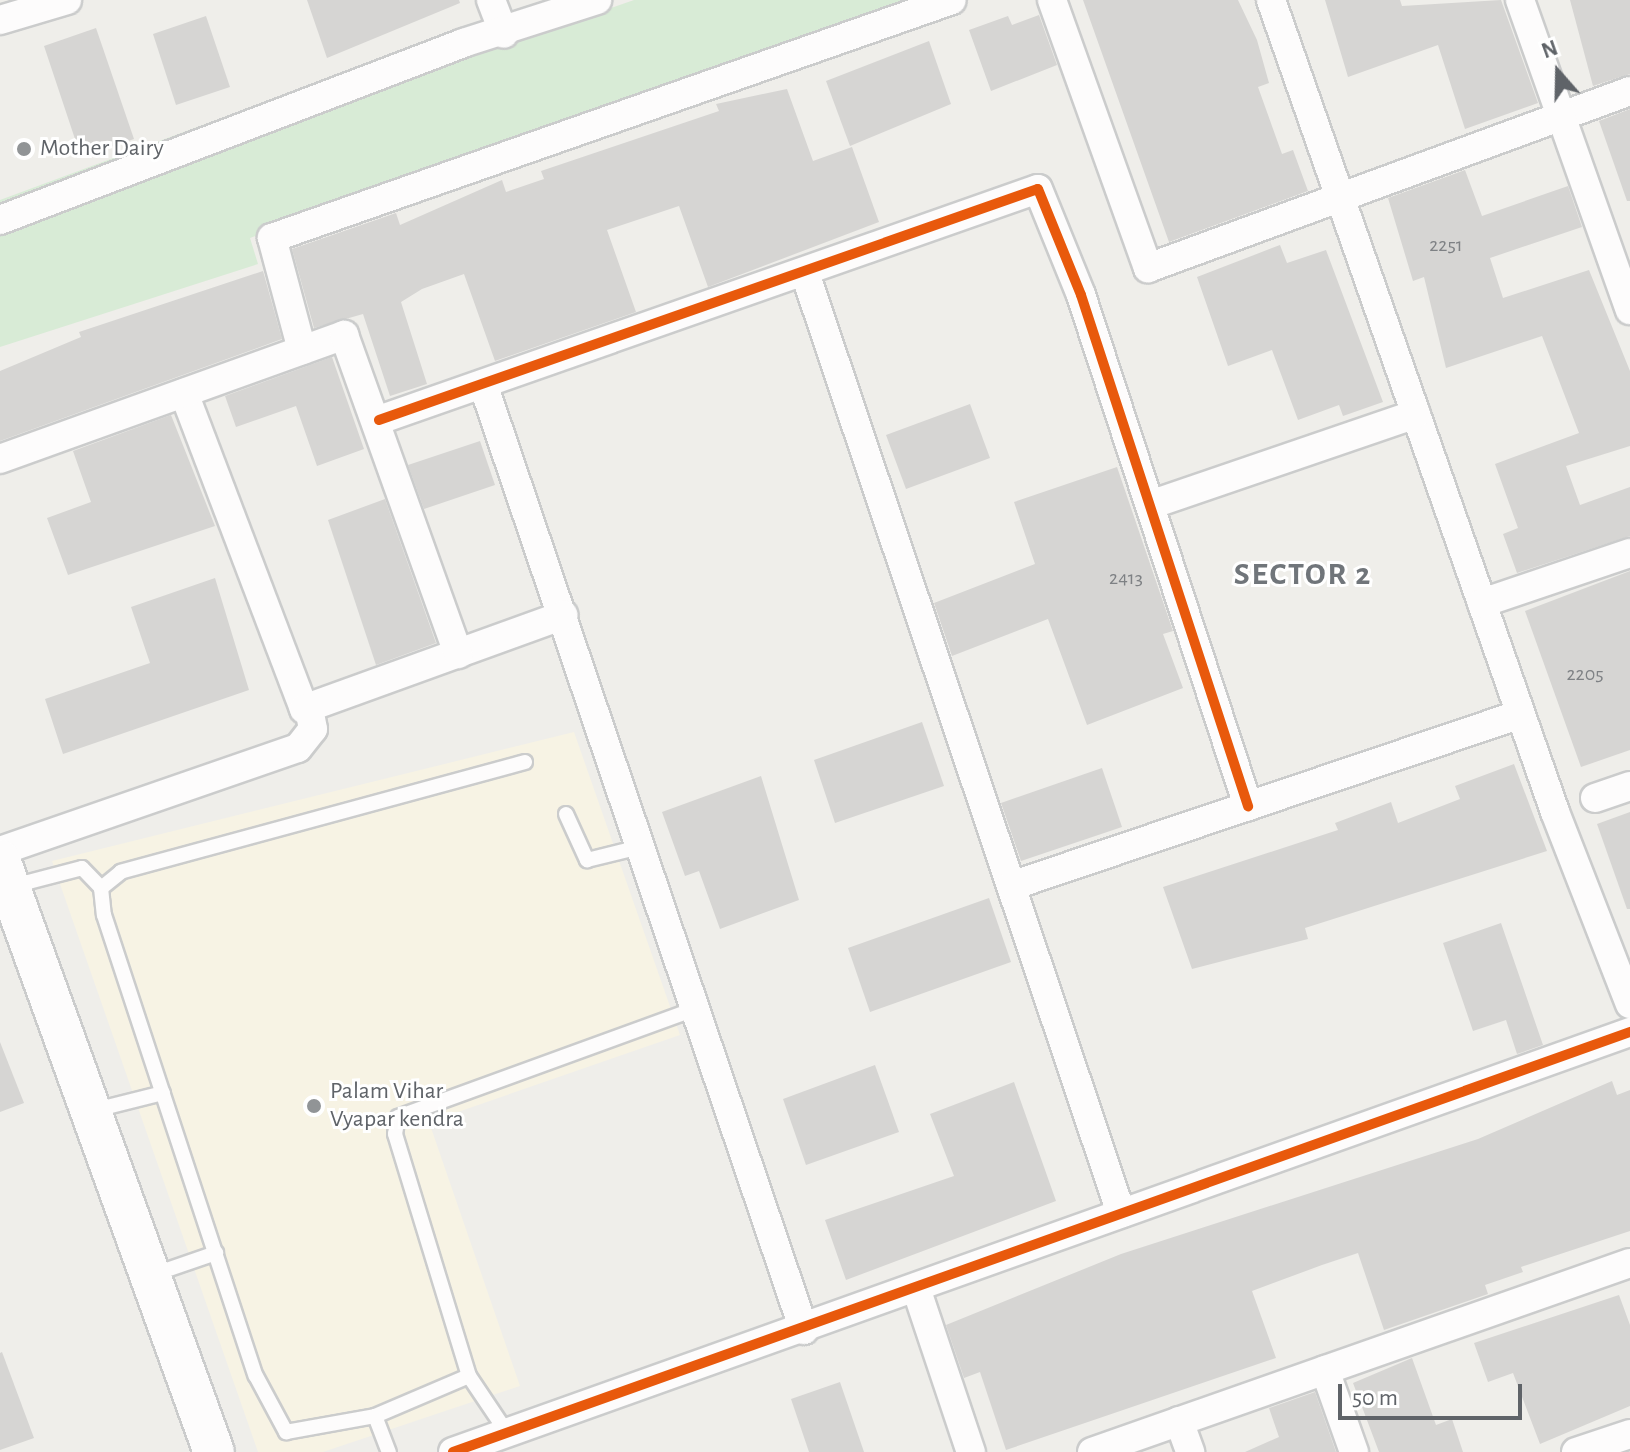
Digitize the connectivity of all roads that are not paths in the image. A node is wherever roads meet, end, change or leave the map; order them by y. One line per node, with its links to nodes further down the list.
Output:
1 (67, 0): 8 (street)
2 (491, 0): 9 (street)
3 (597, 0): 9 (street)
4 (952, 0): 16 (street)
5 (1052, 0): 12 (street)
6 (1271, 0): 12 (street)
7 (1520, 0): 11 (street)
8 (0, 20)
9 (504, 34): 13 (street)
10 (1630, 91): 11 (street)
11 (1561, 115): 12 (street); 15 (street)
12 (1340, 201): 19 (street)
13 (0, 220)
14 (805, 273): 17 (street); 22 (street); 36 (street)
15 (1630, 310)
16 (302, 350): 18 (street); 20 (street)
17 (483, 384): 20 (street); 25 (street)
18 (184, 393): 21 (street); 27 (street)
19 (1416, 414): 22 (street); 24 (street)
20 (379, 420): 26 (street)
21 (0, 459)
22 (1150, 505): 32 (street)
23 (1630, 553): 24 (street)
24 (1482, 603): 28 (street)
25 (563, 615): 26 (street); 34 (street)
26 (458, 654): 27 (street)
27 (309, 709): 35 (street)
28 (1521, 714): 32 (street); 38 (street)
29 (525, 762): 37 (lane)
30 (1630, 786): 31 (street)
31 (1595, 798)
32 (1248, 806): 36 (street)
33 (566, 814): 34 (lane)
34 (640, 847): 39 (street)
35 (3, 866): 37 (lane); 42 (street)
36 (1011, 886): 43 (street)
37 (101, 888): 41 (lane)
38 (1630, 1004)
39 (694, 1009): 48 (street); 50 (lane)
40 (1630, 1032): 43 (street)
41 (163, 1093): 42 (lane); 44 (lane)
42 (91, 1111): 46 (street)
43 (1121, 1213): 47 (street)
44 (216, 1253): 46 (lane); 51 (lane)
45 (1630, 1263): 49 (street)
46 (150, 1276): 56 (street)
47 (917, 1291): 48 (street); 58 (street)
48 (804, 1330): 53 (street)
49 (1325, 1370): 52 (street); 61 (street)
50 (469, 1376): 51 (lane); 53 (lane)
51 (375, 1416): 57 (lane)
52 (1179, 1421): 59 (street); 60 (street)
53 (506, 1431): 55 (street)
54 (1630, 1434): 62 (street)
55 (465, 1450)
56 (214, 1452)
57 (389, 1452)
58 (971, 1452)
59 (1092, 1452)
60 (1190, 1452)
61 (1354, 1452)
62 (1576, 1452)

